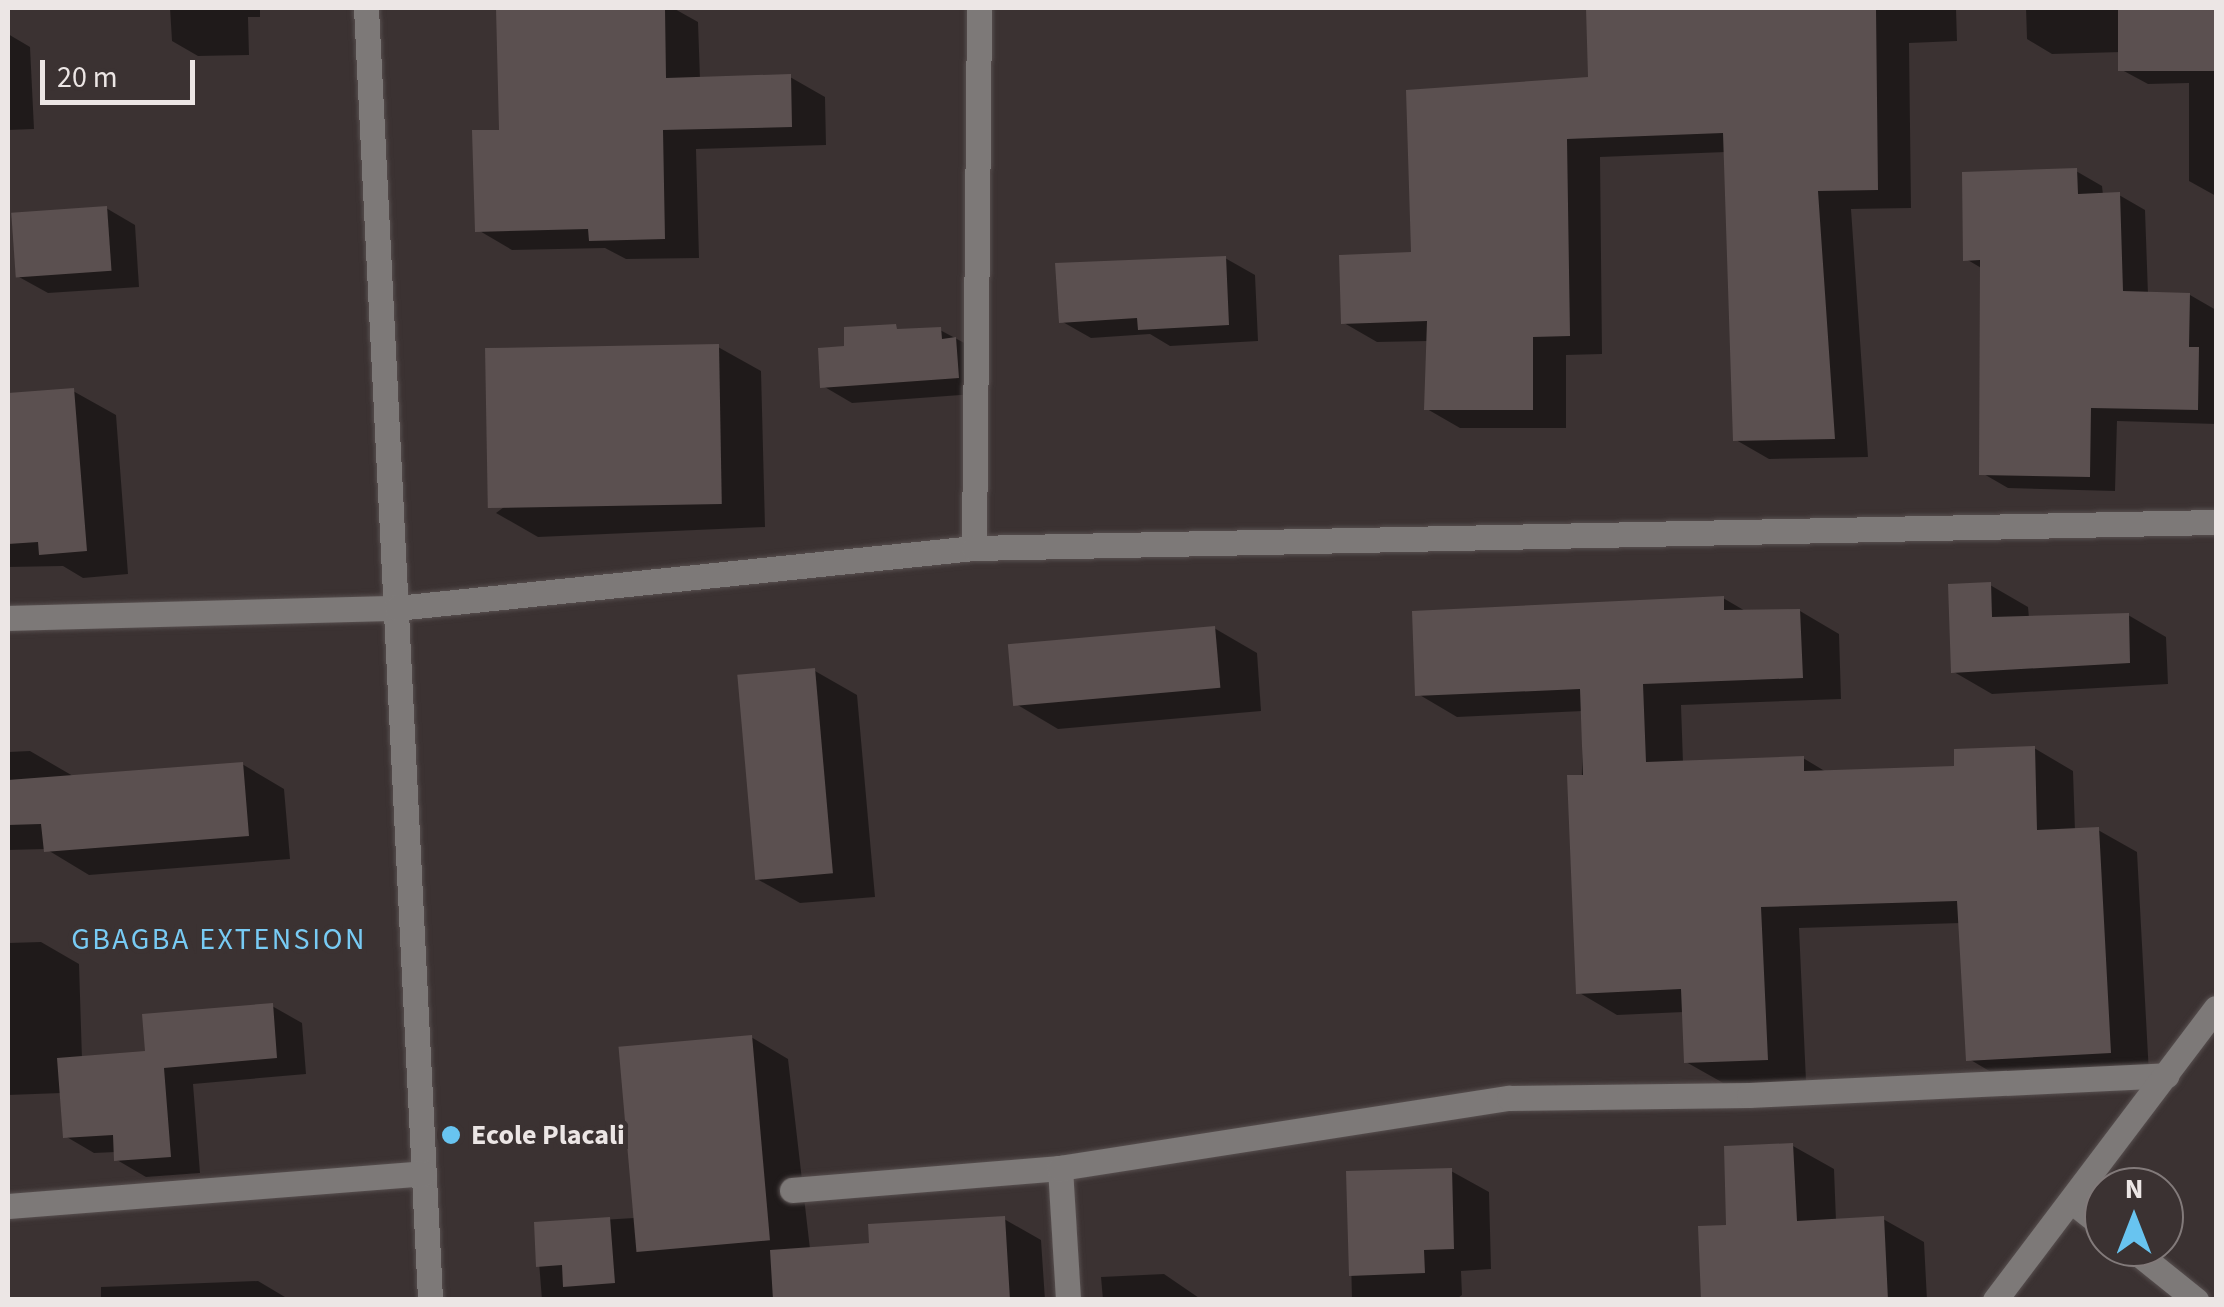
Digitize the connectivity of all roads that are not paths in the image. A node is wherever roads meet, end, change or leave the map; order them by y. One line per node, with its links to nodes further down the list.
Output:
1 (366, 8): 5 (street)
2 (979, 8): 4 (street)
3 (2216, 522): 4 (street)
4 (974, 548): 5 (street)
5 (397, 608): 6 (street); 10 (street)
6 (8, 618)
7 (2216, 1008): 8 (street)
8 (2167, 1075): 9 (street); 12 (street)
9 (1060, 1168): 11 (street); 17 (street)
10 (424, 1173): 13 (street); 16 (street)
11 (792, 1190)
12 (2071, 1201): 14 (street); 18 (street)
13 (8, 1206)
14 (2084, 1211)
15 (2155, 1267): 19 (street)
16 (430, 1300)
17 (1068, 1300)
18 (1995, 1300)
19 (2196, 1300)

